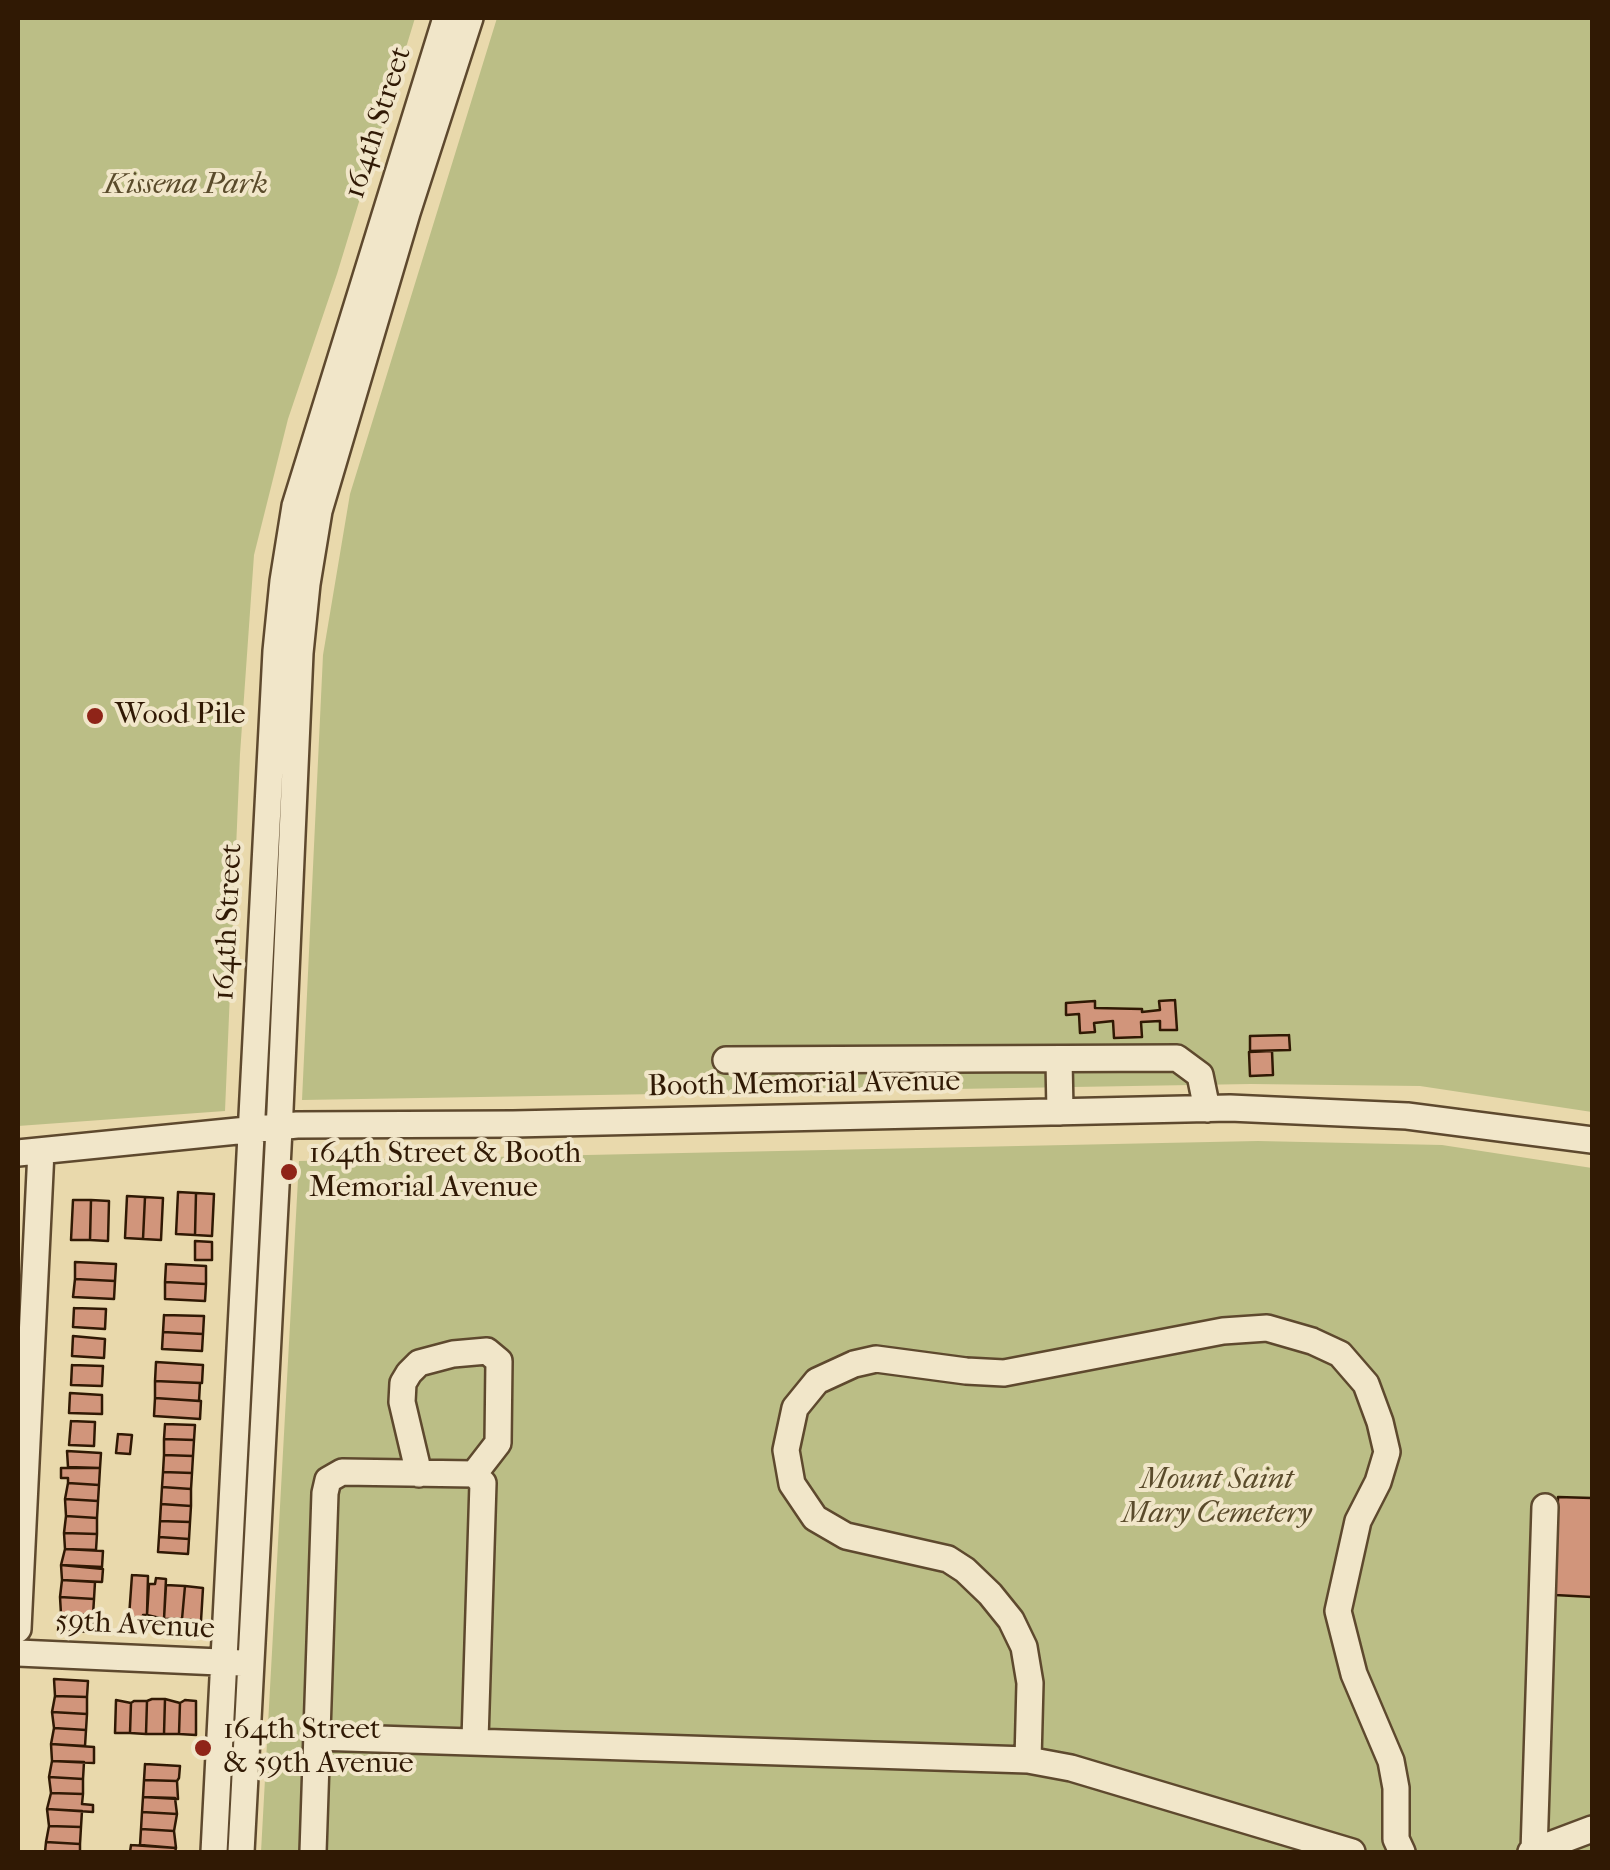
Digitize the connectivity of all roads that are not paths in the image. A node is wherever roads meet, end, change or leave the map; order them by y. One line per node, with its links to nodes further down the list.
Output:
1 (446, 18): 8 (street, 164th Street)
2 (470, 18): 7 (street, 164th Street)
3 (1059, 1059): 4 (street); 5 (street); 6 (street)
4 (726, 1060)
5 (1207, 1109): 6 (street, Booth Memorial Avenue); 9 (street, Booth Memorial Avenue)
6 (1060, 1112): 7 (street, Booth Memorial Avenue)
7 (279, 1126): 8 (street, Booth Memorial Avenue); 16 (street, 164th Street)
8 (251, 1128): 10 (street, Booth Memorial Avenue); 16 (street, 164th Street)
9 (1592, 1140)
10 (29, 1152): 14 (street)
11 (419, 1474): 12 (street); 12 (street); 17 (street)
12 (474, 1474): 18 (street)
13 (1545, 1507): 26 (street)
14 (18, 1629)
15 (18, 1653): 16 (street, 59th Avenue)
16 (238, 1663): 21 (street, 164th Street); 22 (street, 164th Street)
17 (316, 1737): 18 (street); 23 (street)
18 (476, 1740): 19 (street)
19 (1028, 1760): 24 (street); 25 (street)
20 (1592, 1829): 26 (street)
21 (214, 1852)
22 (241, 1852)
23 (313, 1852)
24 (1352, 1852)
25 (1402, 1852)
26 (1532, 1852)

